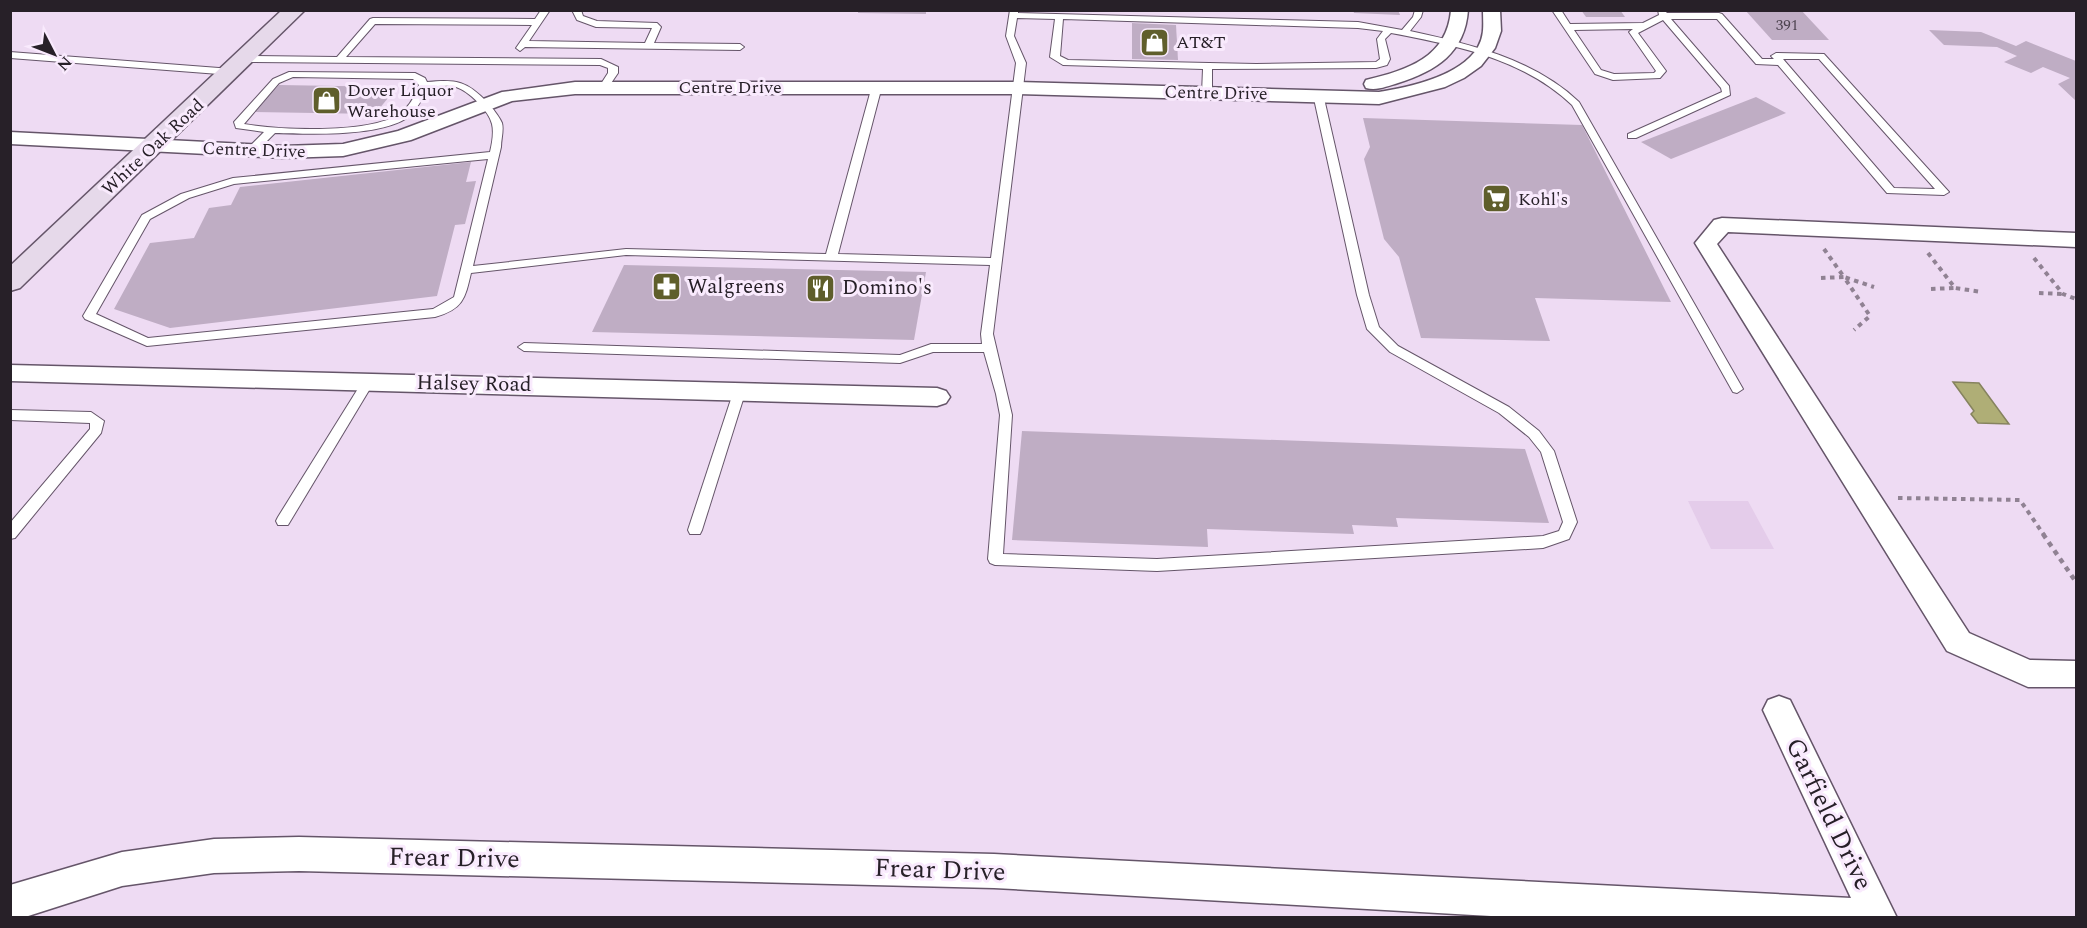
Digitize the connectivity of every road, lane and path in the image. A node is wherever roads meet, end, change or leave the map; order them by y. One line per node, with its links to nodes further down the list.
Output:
1 (295, 10): 29 (street, White Oak Road)
2 (382, 10): 14 (lane)
3 (546, 10): 15 (lane)
4 (576, 10): 22 (lane)
5 (1419, 10): 19 (lane)
6 (1460, 10): 21 (street)
7 (1491, 10): 24 (street, Centre Drive)
8 (1556, 10): 17 (lane)
9 (1014, 13): 13 (lane); 34 (lane)
10 (1662, 13): 11 (lane); 16 (lane); 39 (lane)
11 (1717, 13): 28 (lane)
12 (1158, 15): 13 (lane); 18 (lane)
13 (1059, 17): 30 (lane)
14 (373, 21): 15 (lane); 26 (lane)
15 (538, 22): 20 (lane)
16 (1645, 26): 17 (lane); 17 (lane)
17 (1568, 27)
18 (1389, 30): 19 (lane); 30 (lane)
19 (1404, 33): 21 (lane)
20 (523, 44): 22 (lane); 27 (lane)
21 (1449, 45): 24 (lane); 36 (street, Centre Drive)
22 (648, 46): 23 (lane)
23 (740, 47)
24 (1482, 53): 36 (street, Centre Drive); 66 (lane)
25 (10, 55): 29 (lane)
26 (339, 60): 27 (lane); 29 (lane)
27 (511, 61): 33 (lane)
28 (1781, 62): 28 (lane)
29 (238, 65): 41 (street, White Oak Road)
30 (1208, 66): 35 (lane)
31 (424, 86): 37 (lane); 38 (lane); 38 (lane)
32 (877, 86): 33 (street, Centre Drive); 34 (street, Centre Drive); 48 (lane)
33 (603, 87): 37 (street, Centre Drive)
34 (1018, 88): 35 (street, Centre Drive); 49 (lane)
35 (1207, 93): 36 (street, Centre Drive)
36 (1318, 94): 63 (lane)
37 (482, 105): 42 (street, Centre Drive); 43 (lane)
38 (273, 129): 42 (lane)
39 (1632, 136)
40 (10, 138): 41 (street, Centre Drive)
41 (152, 147): 42 (street, Centre Drive); 53 (street, White Oak Road)
42 (251, 151)
43 (493, 155): 50 (lane); 50 (lane)
44 (1810, 228): 45 (street); 51 (path); 70 (street)
45 (1914, 233): 46 (street); 55 (path)
46 (2020, 237): 47 (street); 59 (path)
47 (2076, 240)
48 (831, 258): 49 (lane); 50 (lane)
49 (996, 262): 63 (lane)
50 (466, 270)
51 (1844, 277): 52 (path); 54 (path); 61 (path)
52 (1821, 278)
53 (10, 282)
54 (1874, 287)
55 (1955, 288): 56 (path); 57 (path)
56 (1931, 289)
57 (1982, 292)
58 (2039, 293): 59 (path)
59 (2063, 294): 60 (path)
60 (2076, 299)
61 (1854, 330)
62 (524, 348): 63 (lane)
63 (989, 348)
64 (10, 373): 65 (street, Halsey Road)
65 (368, 382): 67 (street, Halsey Road); 71 (lane)
66 (1737, 389)
67 (740, 390): 68 (street, Halsey Road); 72 (lane)
68 (937, 397)
69 (10, 415): 73 (lane)
70 (1867, 498): 74 (path); 75 (street)
71 (283, 521)
72 (695, 530)
73 (10, 534)
74 (2076, 582)
75 (2076, 674)
76 (1779, 710): 78 (street, Garfield Drive)
77 (10, 903): 78 (street, Frear Drive)
78 (1877, 918)

